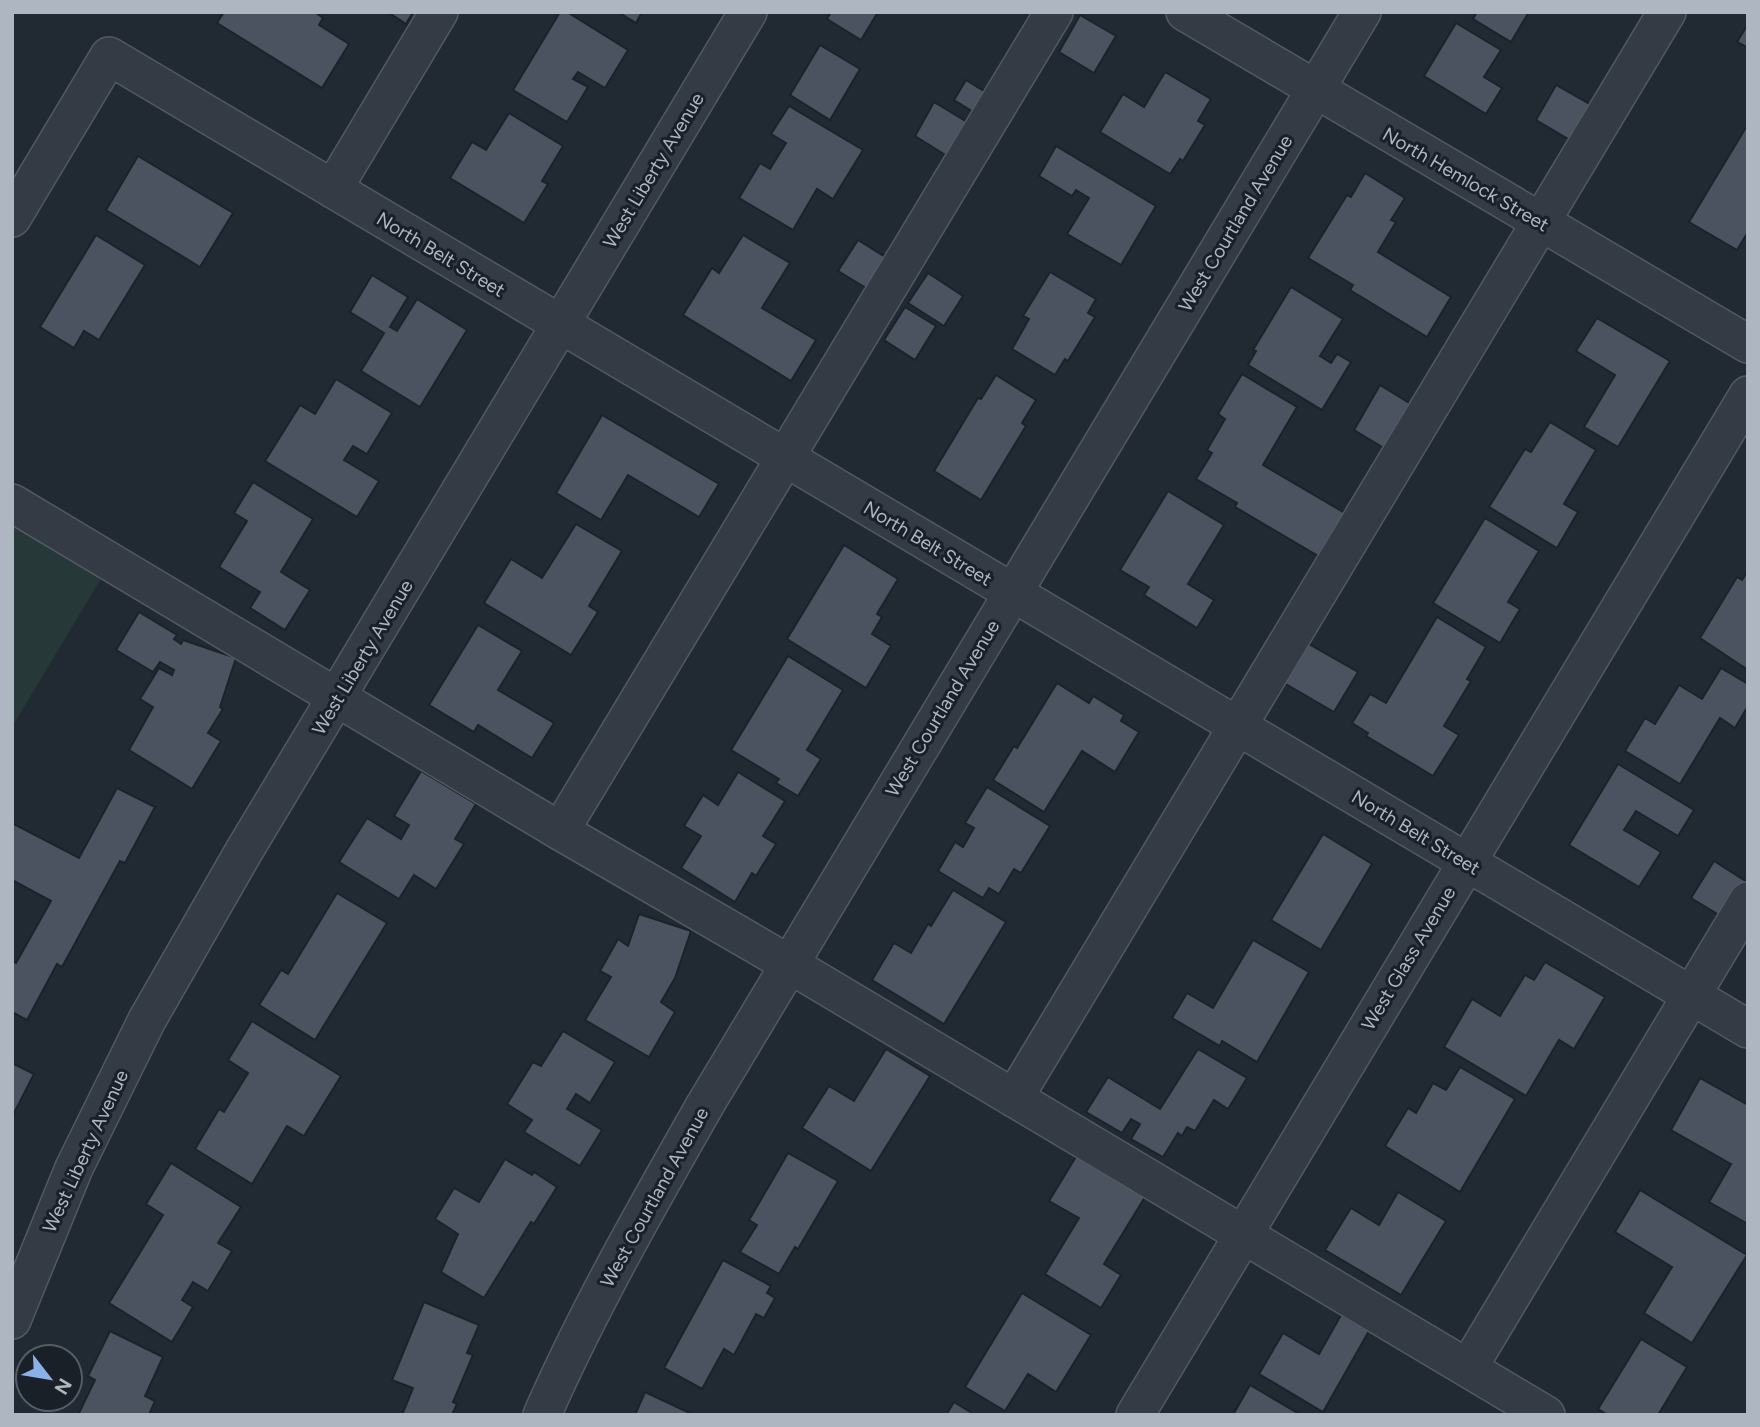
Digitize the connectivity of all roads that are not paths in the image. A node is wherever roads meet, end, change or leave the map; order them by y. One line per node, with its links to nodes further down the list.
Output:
1 (439, 12): 8 (street)
2 (748, 12): 11 (street, West Liberty Avenue)
3 (1054, 12): 14 (street)
4 (1185, 12): 7 (street, North Hemlock Street)
5 (1362, 12): 7 (street, West Courtland Avenue)
6 (1667, 12): 10 (street)
7 (1315, 90): 10 (street, North Hemlock Street); 16 (street, West Courtland Avenue)
8 (333, 189): 9 (street, North Belt Street); 11 (street, North Belt Street)
9 (12, 218)
10 (1540, 222): 12 (street, North Hemlock Street); 18 (street)
11 (560, 325): 14 (street, North Belt Street); 17 (street, West Liberty Avenue)
12 (1748, 344)
13 (1748, 395): 20 (street, West Glass Avenue)
14 (785, 458): 16 (street, North Belt Street); 19 (street)
15 (12, 503): 17 (street)
16 (1011, 593): 18 (street, North Belt Street); 22 (street, West Courtland Avenue)
17 (337, 699): 19 (street); 27 (street, West Liberty Avenue)
18 (1238, 727): 20 (street, North Belt Street); 25 (street)
19 (560, 831): 22 (street)
20 (1466, 862): 23 (street, North Belt Street); 26 (street, West Glass Avenue)
21 (1748, 901): 23 (street)
22 (789, 964): 25 (street); 29 (street, West Courtland Avenue)
23 (1690, 995): 24 (street, North Belt Street); 28 (street)
24 (1748, 1029)
25 (1014, 1098): 26 (street)
26 (1242, 1234): 28 (street); 30 (street, West Glass Avenue)
27 (12, 1320)
28 (1468, 1368): 31 (street)
29 (542, 1415)
30 (1135, 1415)
31 (1546, 1415)

